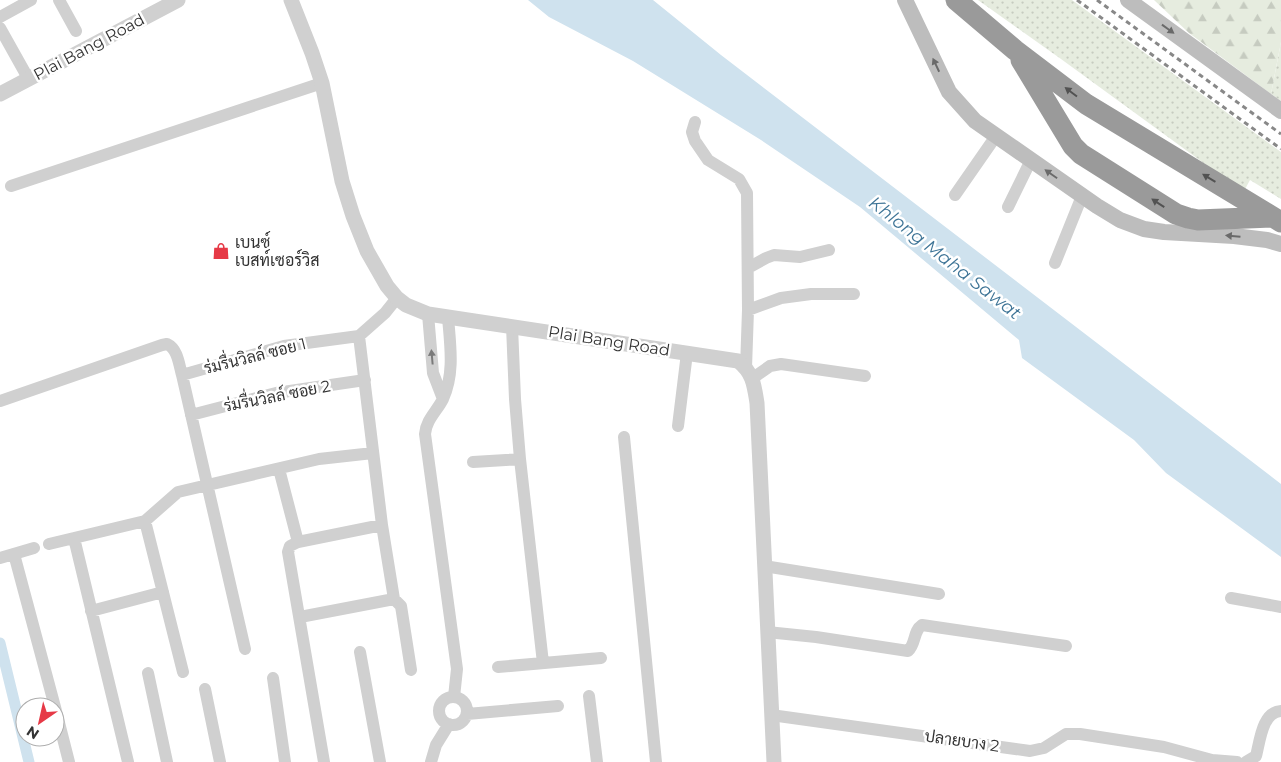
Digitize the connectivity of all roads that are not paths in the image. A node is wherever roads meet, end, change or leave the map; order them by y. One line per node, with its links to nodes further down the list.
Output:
1 (30, 0): 8 (street)
2 (59, 0): 10 (street)
3 (178, 0): 12 (street, Plai Bang Road)
4 (291, 0): 13 (street, Plai Bang Road)
5 (905, 0): 17 (main road, one-way to 5)
6 (956, 0): 11 (highway)
7 (1128, 0): 15 (main road, one-way to 15)
8 (0, 17)
9 (0, 28): 12 (street)
10 (76, 31)
11 (1015, 50): 23 (highway, one-way to 11); 23 (highway, one-way to 11)
12 (28, 78): 14 (street, Plai Bang Road)
13 (322, 83): 19 (street); 29 (street, Plai Bang Road)
14 (0, 94)
15 (1281, 111)
16 (695, 122): 27 (street)
17 (996, 136): 18 (main road); 20 (street)
18 (1031, 160): 21 (main road, one-way to 18); 22 (street)
19 (12, 186)
20 (955, 195)
21 (1082, 196): 24 (main road, one-way to 21); 26 (street)
22 (1008, 207)
23 (1277, 219)
24 (1281, 244)
25 (829, 250): 27 (street)
26 (1055, 263)
27 (748, 268): 30 (street)
28 (854, 294): 30 (street)
29 (397, 298): 31 (street, Plai Bang Road); 34 (street)
30 (748, 310): 36 (street)
31 (428, 314): 32 (street, Plai Bang Road); 40 (street, one-way to 31)
32 (448, 317): 33 (street, Plai Bang Road); 40 (street)
33 (512, 326): 35 (street, Plai Bang Road); 46 (street)
34 (359, 336): 37 (street, ร่มรื่นวิลล์ ซอย 1); 39 (street)
35 (687, 353): 36 (street, Plai Bang Road); 43 (street)
36 (749, 373): 38 (street); 58 (street)
37 (182, 375): 41 (street); 42 (street)
38 (865, 376)
39 (365, 380): 42 (street, ร่มรื่นวิลล์ ซอย 2); 45 (street)
40 (443, 399): 80 (street)
41 (0, 401)
42 (191, 415): 49 (street)
43 (678, 426)
44 (624, 437): 98 (street)
45 (373, 453): 48 (street); 51 (street)
46 (520, 459): 47 (street); 71 (street)
47 (473, 462)
48 (279, 469): 49 (street); 53 (street)
49 (207, 486): 50 (street); 68 (street)
50 (145, 521): 52 (street); 59 (street)
51 (382, 525): 53 (street); 62 (street)
52 (74, 538): 54 (street); 64 (street)
53 (298, 542): 65 (street)
54 (49, 544)
55 (34, 548): 56 (street)
56 (14, 554): 57 (street); 79 (street)
57 (0, 558)
58 (764, 566): 60 (street); 66 (street)
59 (163, 592): 64 (street); 74 (street)
60 (939, 594)
61 (1231, 598): 63 (street)
62 (394, 599): 65 (street); 73 (street)
63 (1281, 606)
64 (92, 611): 90 (street)
65 (300, 617): 94 (street)
66 (767, 632): 67 (street); 84 (street)
67 (1066, 646)
68 (245, 649)
69 (360, 652): 95 (street)
70 (601, 658): 71 (street)
71 (543, 663): 72 (street)
72 (498, 667)
73 (411, 670)
74 (183, 672)
75 (148, 673): 91 (street)
76 (273, 678): 93 (street)
77 (205, 689): 92 (street)
78 (589, 696): 97 (street)
79 (52, 697)
80 (454, 697): 83 (street); 85 (street)
81 (558, 706): 83 (street)
82 (1281, 711): 88 (street)
83 (467, 714): 85 (street)
84 (771, 715): 87 (street, ปลายบาง 2); 99 (street)
85 (448, 724): 96 (street)
86 (65, 746): 89 (street)
87 (1186, 758): 100 (street, ปลายบาง 2)
88 (1251, 761)
89 (69, 762)
90 (128, 762)
91 (167, 762)
92 (220, 762)
93 (286, 762)
94 (324, 762)
95 (380, 762)
96 (431, 762)
97 (597, 762)
98 (656, 762)
99 (774, 762)
100 (1237, 762)

